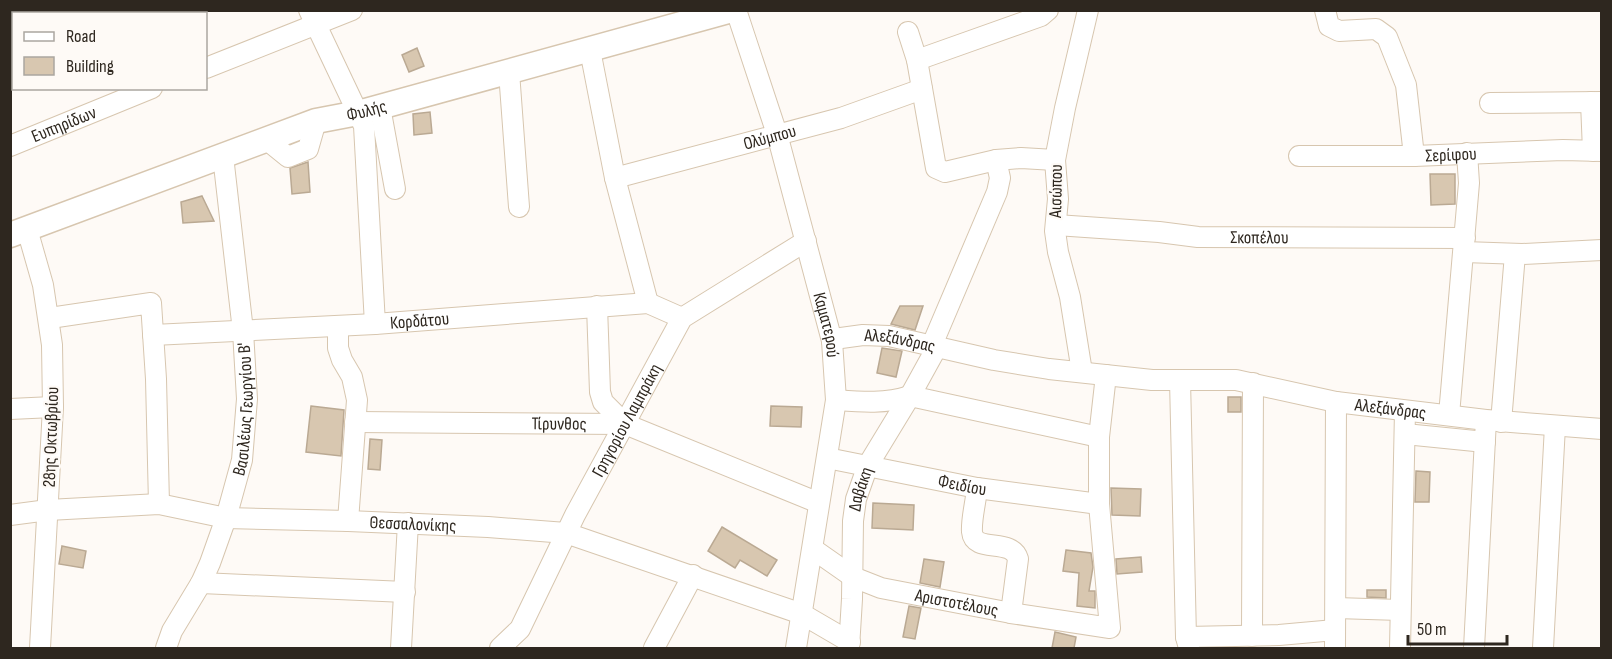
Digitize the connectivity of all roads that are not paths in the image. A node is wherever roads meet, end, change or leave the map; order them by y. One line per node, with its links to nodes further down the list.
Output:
1 (352, 10): 6 (street)
2 (734, 10): 8 (main road, Φυλής); 17 (street, Καματερού)
3 (1048, 10): 9 (street)
4 (1088, 10): 25 (street, Αισώπου)
5 (1325, 10): 23 (street)
6 (313, 18): 10 (street); 16 (street)
7 (908, 32): 9 (street)
8 (590, 50): 11 (main road, Φυλής); 26 (street)
9 (917, 60): 12 (street)
10 (207, 68)
11 (508, 72): 16 (main road, Φυλής); 28 (street)
12 (922, 89): 17 (street, Ολύμπου); 24 (street)
13 (147, 90): 18 (street, Ευπηρίδων)
14 (1596, 102): 15 (street); 19 (street)
15 (1490, 103)
16 (369, 110): 21 (main road, Φυλής); 27 (street); 39 (street)
17 (777, 134): 26 (street, Ολύμπου); 31 (street, Καματερού)
18 (10, 146)
19 (1597, 151): 20 (street, Σερίφου)
20 (1467, 153): 23 (street, Σερίφου); 32 (street)
21 (223, 156): 30 (main road, Φυλής); 41 (street, Βασιλέως Γεωργίου Β')
22 (1299, 156): 23 (street, Σερίφου)
23 (1414, 156)
24 (996, 160): 25 (street); 44 (street, Δαβάκη)
25 (1055, 160): 29 (street, Αισώπου)
26 (615, 178): 35 (street)
27 (395, 189)
28 (519, 207)
29 (1056, 225): 32 (street, Σκοπέλου); 45 (street, Αισώπου)
30 (19, 232): 37 (street, 28ης Οκτωβρίου)
31 (806, 241): 38 (street, Γρηγορίου Λαμπράκη); 43 (street, Καματερού)
32 (1464, 245): 34 (street, Σκοπέλου); 55 (street)
33 (1602, 250): 34 (street, Σκοπέλου)
34 (1515, 254): 56 (street)
35 (648, 303): 36 (street, Κορδάτου); 38 (street, Κορδάτου)
36 (597, 306): 39 (street, Κορδάτου); 58 (street)
37 (50, 318): 42 (street); 52 (street, 28ης Οκτωβρίου)
38 (682, 318): 58 (street, Γρηγορίου Λαμπράκη)
39 (375, 324): 40 (street, Κορδάτου)
40 (338, 326): 41 (street, Κορδάτου); 57 (street)
41 (243, 331): 42 (street, Κορδάτου); 72 (street, Βασιλέως Γεωργίου Β')
42 (153, 335): 68 (street)
43 (832, 341): 44 (street, Αλεξάνδρας); 50 (street, Καματερού)
44 (934, 346): 45 (street, Αλεξάνδρας); 49 (street, Δαβάκη)
45 (1082, 372): 46 (street, Αλεξάνδρας)
46 (1106, 375): 47 (street, Αλεξάνδρας); 62 (street)
47 (1180, 380): 48 (street, Αλεξάνδρας); 89 (street)
48 (1253, 383): 51 (street, Αλεξάνδρας); 86 (street)
49 (910, 396): 50 (street); 62 (street); 65 (street, Δαβάκη)
50 (836, 400): 64 (street, Καματερού)
51 (1336, 402): 54 (street, Αλεξάνδρας); 81 (street)
52 (53, 407): 53 (street); 70 (street, 28ης Οκτωβρίου)
53 (10, 409)
54 (1406, 411): 55 (street, Αλεξάνδρας); 61 (street)
55 (1449, 415): 56 (street, Αλεξάνδρας)
56 (1494, 421): 59 (street, Αλεξάνδρας); 63 (street)
57 (355, 422): 58 (street, Τίρυνθος); 73 (street)
58 (625, 424): 67 (street, Τίρυνθος); 75 (street, Γρηγορίου Λαμπράκη)
59 (1555, 426): 60 (street, Αλεξάνδρας); 100 (street)
60 (1602, 429)
61 (1405, 434): 63 (street); 82 (street)
62 (1099, 437): 69 (street)
63 (1485, 442): 99 (street)
64 (827, 458): 65 (street, Φειδίου); 67 (street, Καματερού)
65 (868, 465): 66 (street, Φειδίου); 78 (street, Δαβάκη)
66 (978, 488): 69 (street, Φειδίου); 83 (street)
67 (819, 503): 76 (street, Καματερού)
68 (159, 504): 70 (street, Θεσσαλονίκης); 72 (street, Θεσσαλονίκης)
69 (1099, 504): 83 (street, Αριστοτέλους)
70 (48, 510): 71 (street, Θεσσαλονίκης); 91 (street, 28ης Οκτωβρίου)
71 (10, 515)
72 (226, 518): 73 (street, Θεσσαλονίκης); 79 (street, Βασιλέως Γεωργίου Β')
73 (348, 520): 74 (street, Θεσσαλονίκης)
74 (408, 523): 75 (street, Θεσσαλονίκης); 80 (street)
75 (566, 533): 77 (street, Θεσσαλονίκης); 85 (street, Γρηγορίου Λαμπράκη)
76 (813, 549): 78 (street, Αριστοτέλους); 84 (street, Καματερού)
77 (693, 575): 84 (street, Θεσσαλονίκης); 96 (street)
78 (853, 578): 83 (street, Αριστοτέλους); 90 (street, Δαβάκη)
79 (201, 583): 80 (street); 92 (street, Βασιλέως Γεωργίου Β')
80 (405, 592): 93 (street)
81 (1336, 608): 82 (street); 87 (street)
82 (1400, 610): 98 (street)
83 (1011, 613)
84 (802, 614): 90 (street, Θεσσαλονίκης); 97 (street, Καματερού)
85 (520, 629): 94 (street, Γρηγορίου Λαμπράκη); 95 (street)
86 (1252, 636): 88 (street); 89 (street)
87 (1335, 639): 88 (street)
88 (1279, 642)
89 (1188, 643)
90 (849, 645)
91 (45, 648)
92 (166, 648)
93 (401, 648)
94 (500, 648)
95 (514, 648)
96 (654, 648)
97 (796, 648)
98 (1400, 648)
99 (1474, 648)
100 (1543, 648)

